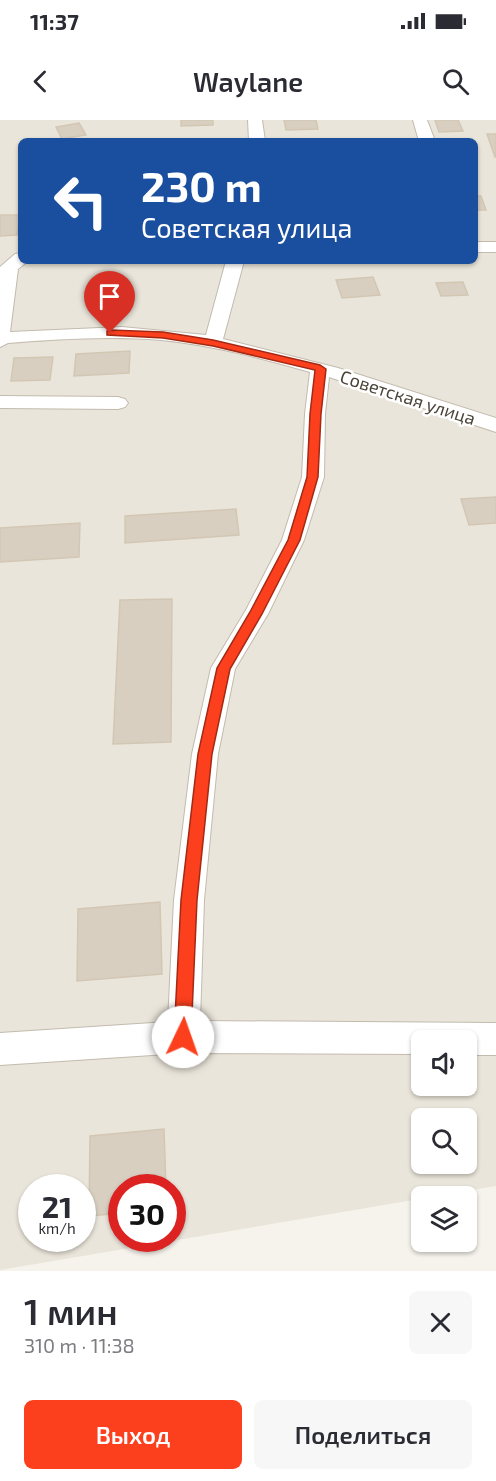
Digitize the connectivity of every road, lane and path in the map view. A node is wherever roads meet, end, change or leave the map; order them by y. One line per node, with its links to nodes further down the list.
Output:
1 (255, 120): 3 (street)
2 (420, 120): 4 (street)
3 (257, 138)
4 (426, 138)
5 (478, 247): 6 (street)
6 (496, 247)
7 (18, 260): 9 (street)
8 (234, 264): 10 (street)
9 (0, 339): 10 (street, Советская улица)
10 (213, 343): 11 (street, Советская улица)
11 (320, 369): 14 (street, Советская улица); 15 (street)
12 (0, 402): 13 (street)
13 (118, 403)
14 (496, 425)
15 (183, 1037): 16 (street); 17 (street)
16 (496, 1039)
17 (0, 1049)

